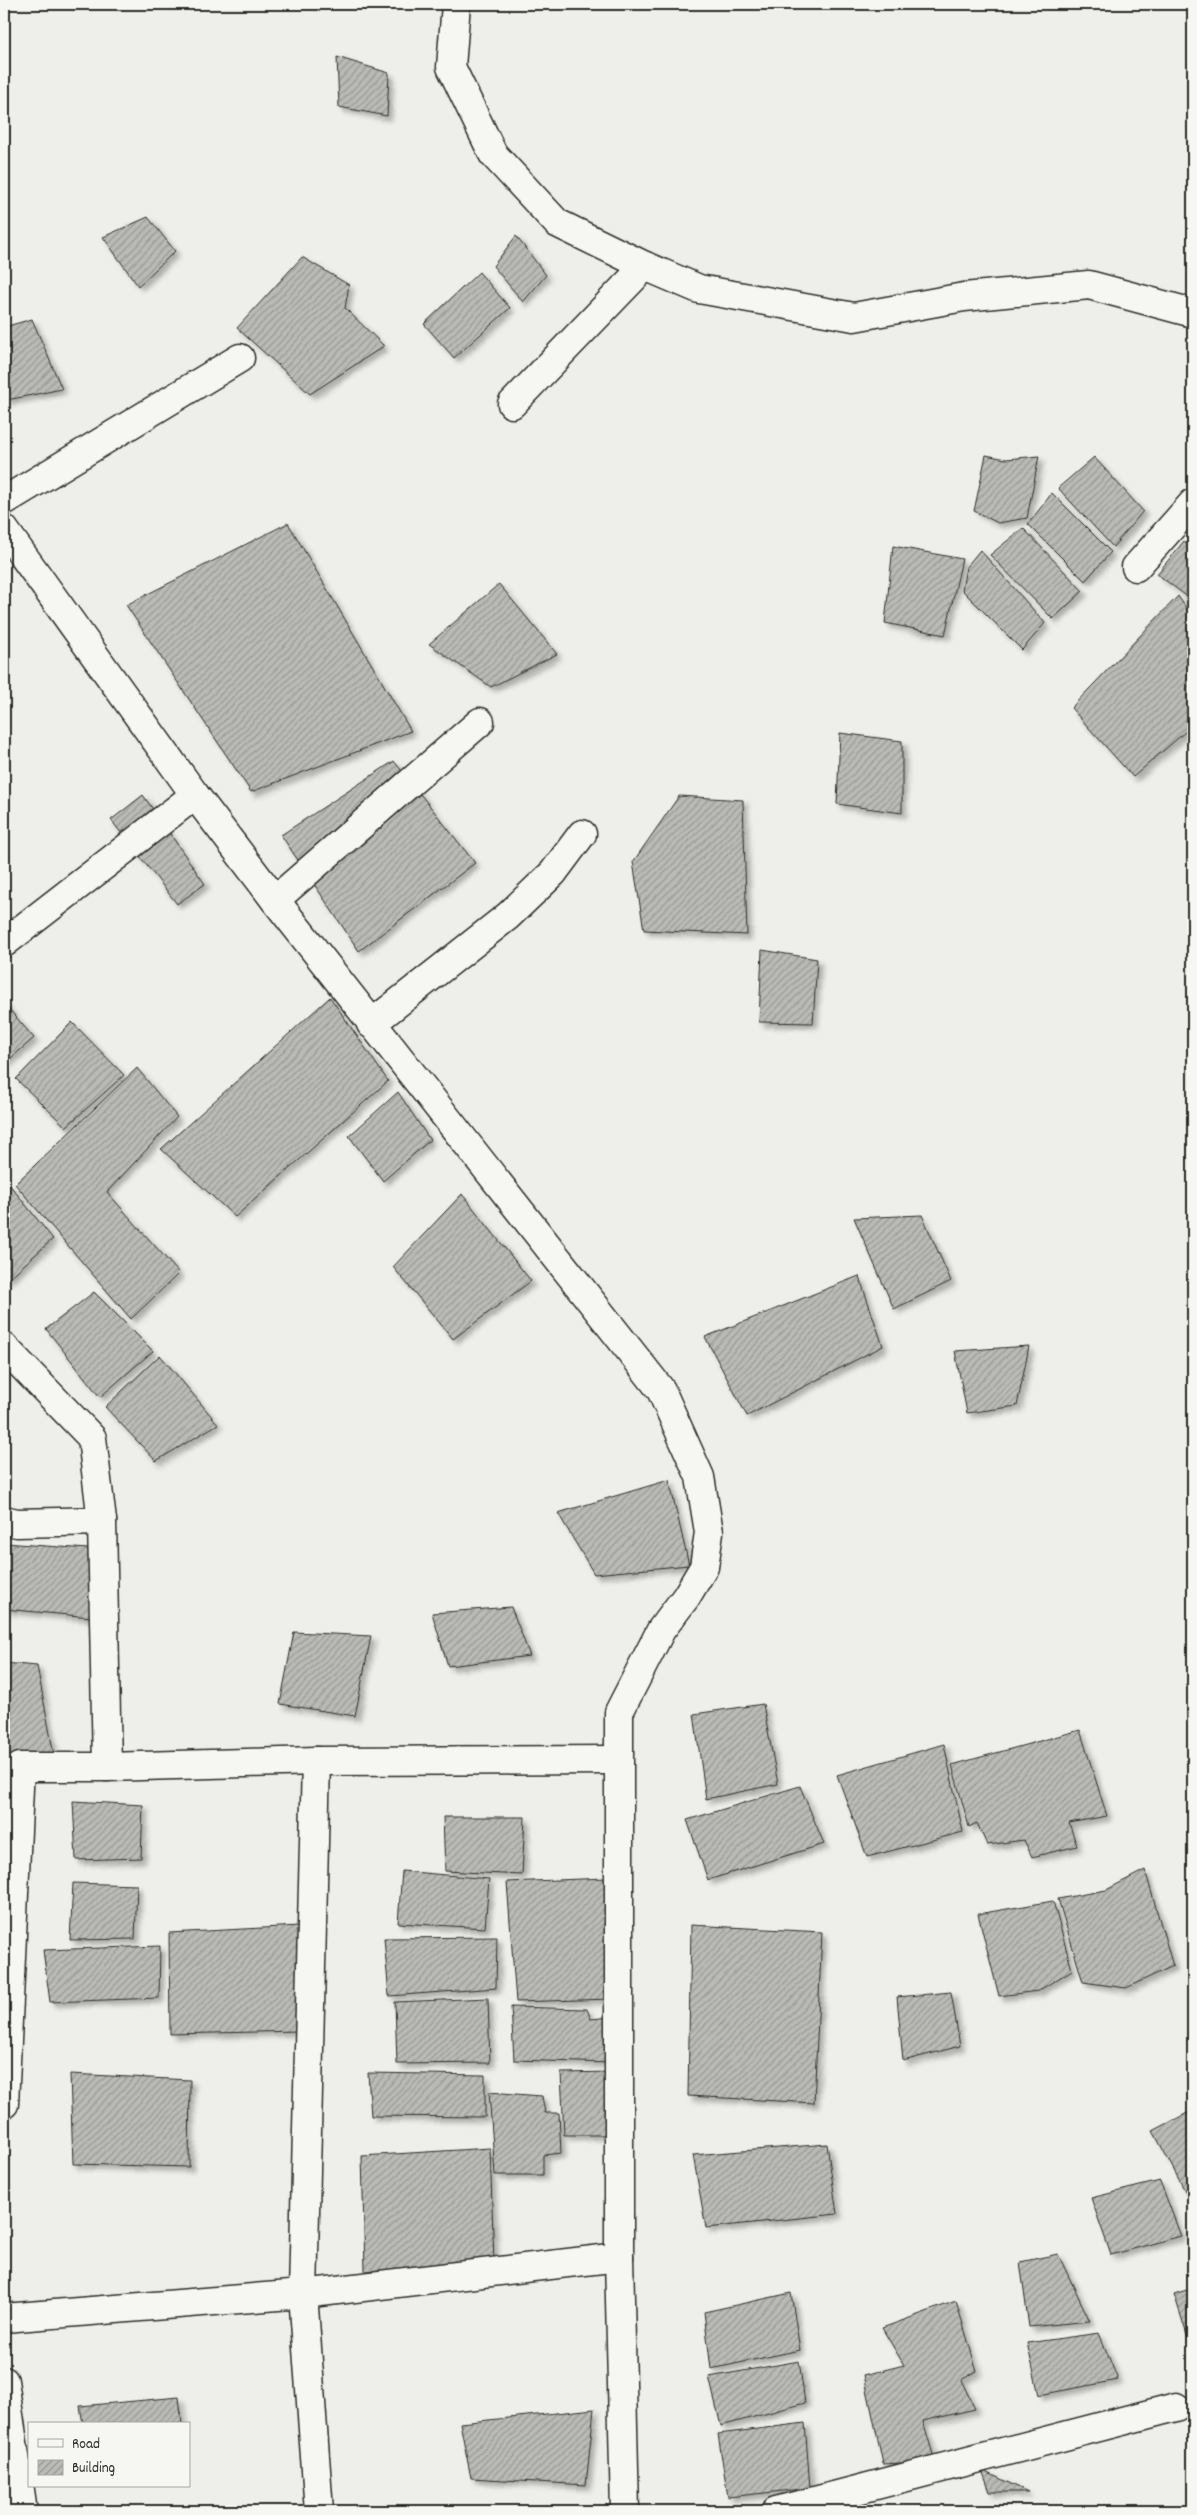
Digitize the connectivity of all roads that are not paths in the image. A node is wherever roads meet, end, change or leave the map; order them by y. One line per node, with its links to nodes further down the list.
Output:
1 (456, 4): 2 (street)
2 (645, 266): 3 (street); 5 (street)
3 (1193, 313)
4 (240, 358): 6 (street)
5 (512, 404)
6 (4, 501)
7 (1193, 503): 9 (street)
8 (4, 529): 11 (street)
9 (1136, 567)
10 (480, 722): 13 (street)
11 (195, 795): 13 (street); 14 (street)
12 (582, 834): 15 (street)
13 (275, 900): 15 (street)
14 (4, 943)
15 (371, 1024): 19 (street)
16 (4, 1347): 18 (street)
17 (4, 1520): 18 (street)
18 (102, 1521): 22 (street)
19 (618, 1760): 20 (street); 24 (street)
20 (316, 1761): 22 (street); 25 (street)
21 (12, 1766): 22 (street); 23 (street)
22 (106, 1766)
23 (4, 2104)
24 (619, 2257): 25 (street); 31 (street)
25 (302, 2294): 26 (street); 30 (street)
26 (4, 2318)
27 (4, 2381): 29 (street)
28 (1176, 2407): 32 (street)
29 (23, 2511)
30 (319, 2511)
31 (625, 2511)
32 (776, 2511)

